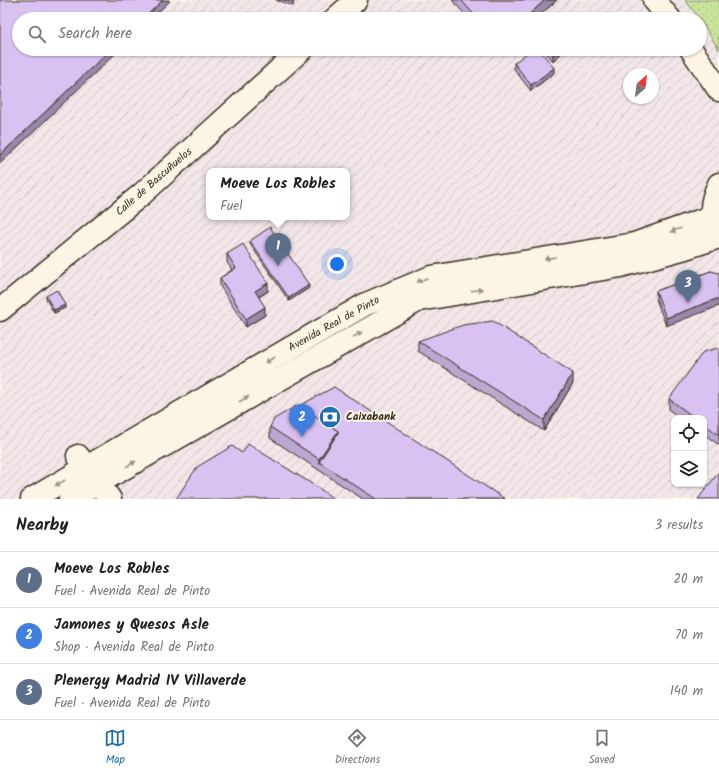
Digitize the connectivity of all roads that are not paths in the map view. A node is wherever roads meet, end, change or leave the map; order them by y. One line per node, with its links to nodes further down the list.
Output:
1 (356, 0): 3 (main road)
2 (654, 0): 4 (main road)
3 (343, 12)
4 (664, 12)
5 (294, 56): 11 (main road, Calle de Bascuñuelos)
6 (696, 56): 7 (main road)
7 (719, 90)
8 (719, 184): 9 (main road)
9 (716, 224): 12 (main road, Avenida Real de Pinto, one-way to 12)
10 (719, 237): 12 (main road, Avenida Real de Pinto, one-way to 10)
11 (0, 310)
12 (93, 476): 13 (main road, Avenida Real de Pinto, one-way to 13); 14 (main road, Avenida Real de Pinto)
13 (32, 499)
14 (70, 499)

